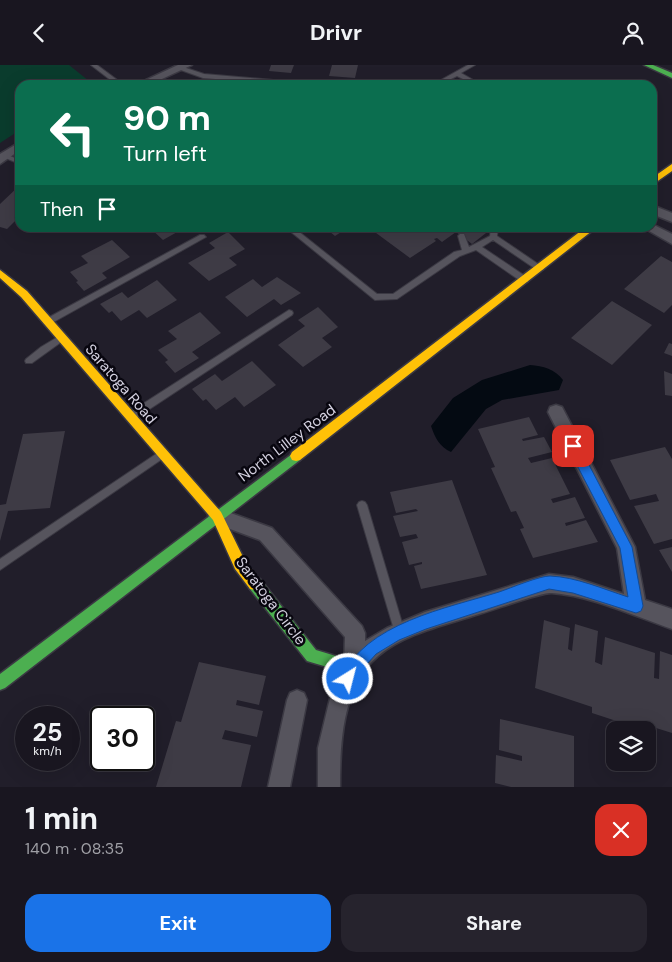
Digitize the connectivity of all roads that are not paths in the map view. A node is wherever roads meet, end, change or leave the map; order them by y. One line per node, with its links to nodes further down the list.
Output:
1 (94, 65): 7 (lane)
2 (472, 65): 5 (lane)
3 (647, 65): 6 (street)
4 (184, 67): 8 (street); 9 (lane)
5 (456, 73): 10 (lane); 11 (lane)
6 (672, 76)
7 (114, 80)
8 (152, 80)
9 (250, 80)
10 (444, 80)
11 (469, 80)
12 (15, 149): 13 (street)
13 (2, 158): 14 (lane)
14 (15, 160)
15 (672, 167): 16 (street)
16 (657, 178)
17 (657, 211): 18 (street)
18 (672, 218)
19 (294, 232): 28 (lane)
20 (494, 232): 25 (lane)
21 (587, 232): 29 (street, North Lilley Road)
22 (657, 232): 26 (street)
23 (462, 236): 28 (lane)
24 (202, 237): 33 (lane)
25 (494, 237): 27 (lane); 29 (lane)
26 (672, 240)
27 (477, 247): 28 (lane); 31 (lane)
28 (466, 251)
29 (540, 268): 31 (street, North Lilley Road)
30 (0, 273): 33 (street, Saratoga Road)
31 (524, 280): 40 (street, North Lilley Road)
32 (289, 313): 37 (lane)
33 (48, 322): 34 (street, Saratoga Road)
34 (61, 339): 35 (lane); 37 (street, Saratoga Road)
35 (29, 361)
36 (556, 412): 42 (street)
37 (130, 417): 38 (street, Saratoga Road)
38 (162, 454): 40 (street, Saratoga Road); 41 (lane)
39 (362, 505): 44 (lane)
40 (217, 516): 45 (street, Saratoga Circle); 45 (street); 46 (street, North Lilley Road)
41 (0, 565)
42 (636, 606): 43 (street); 44 (street)
43 (672, 619)
44 (400, 633): 45 (street)
45 (354, 668): 49 (street)
46 (0, 683)
47 (297, 700): 48 (street)
48 (280, 787)
49 (329, 787)

